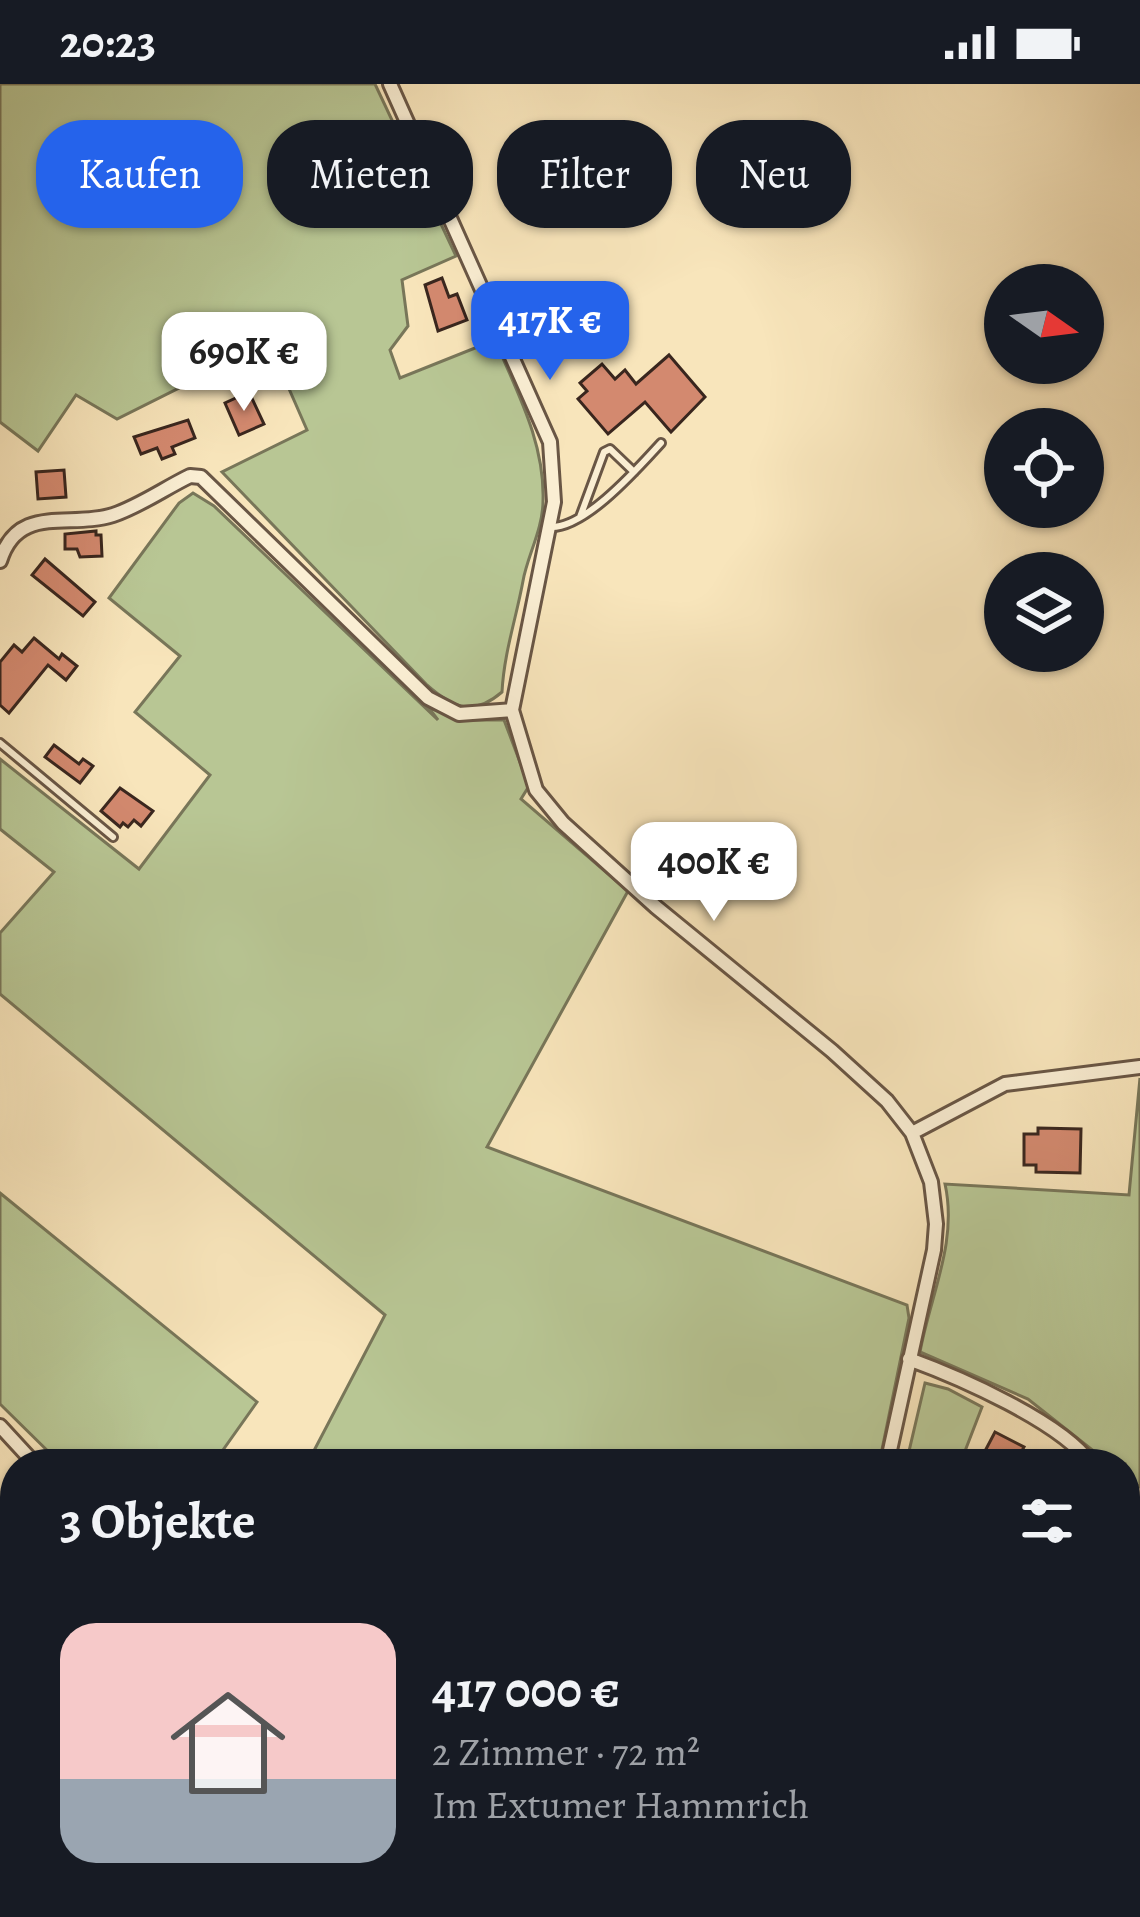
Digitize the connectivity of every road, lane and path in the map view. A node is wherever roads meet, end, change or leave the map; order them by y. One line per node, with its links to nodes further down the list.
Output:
1 (390, 84): 5 (street)
2 (661, 443): 3 (lane)
3 (634, 472): 4 (lane); 4 (lane)
4 (580, 517): 5 (lane)
5 (549, 527): 7 (street)
6 (0, 560): 7 (street)
7 (512, 710): 11 (street)
8 (0, 743): 9 (lane)
9 (113, 836)
10 (1140, 1066): 11 (street)
11 (912, 1133): 12 (street)
12 (909, 1359): 15 (street); 16 (street)
13 (0, 1426): 14 (street)
14 (21, 1449)
15 (890, 1449)
16 (1080, 1449)

